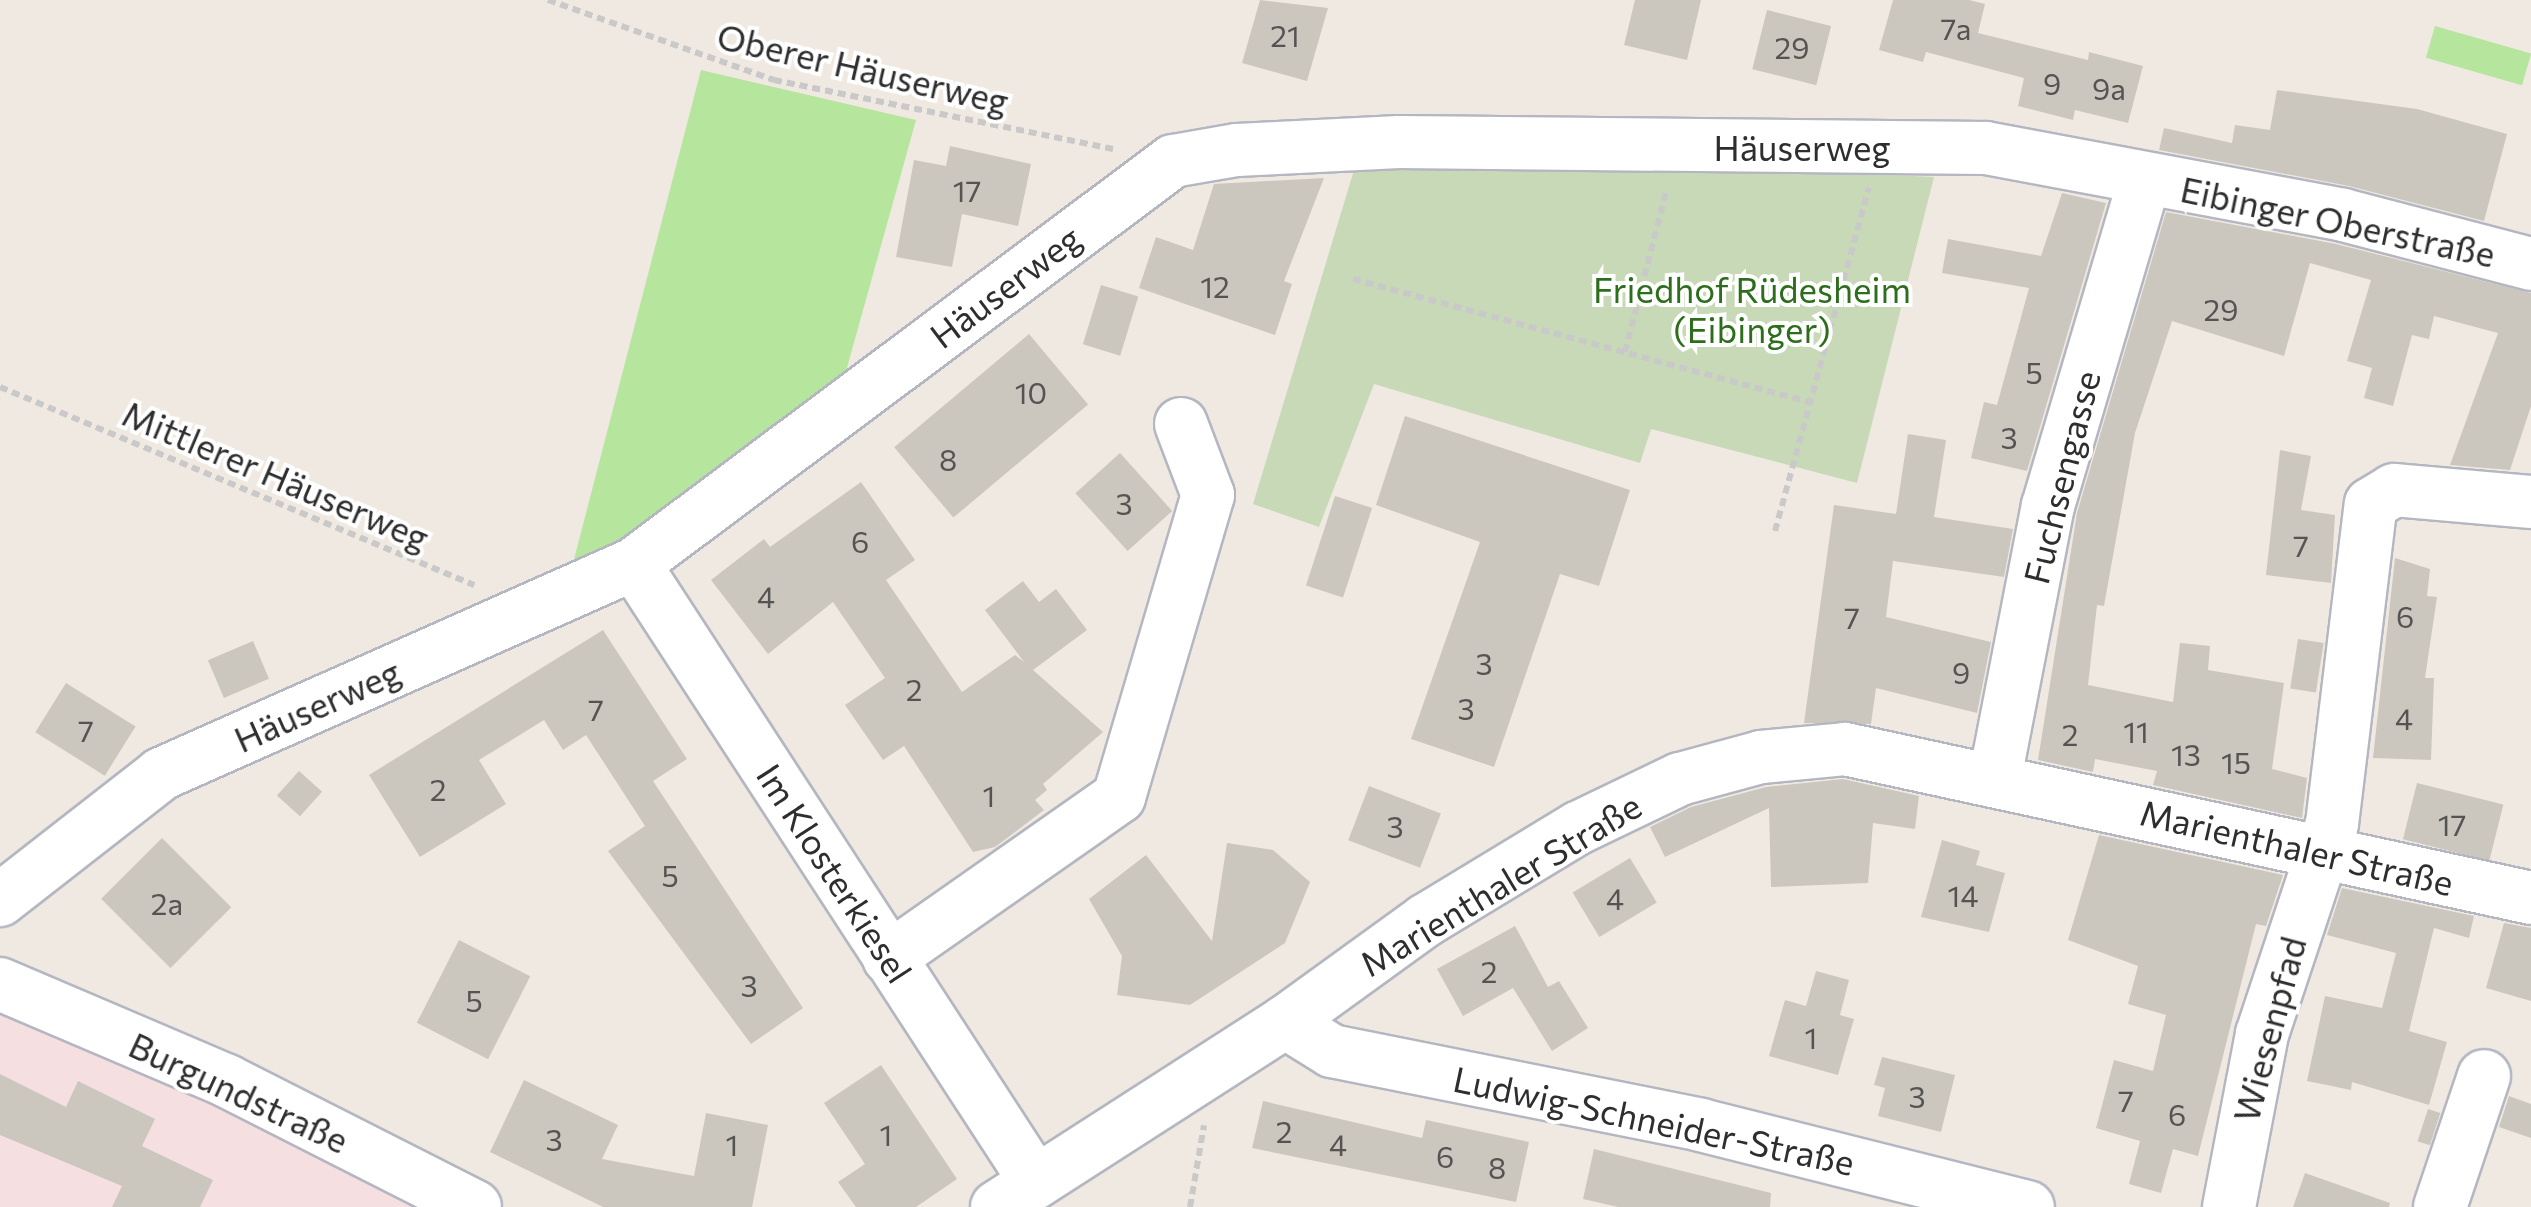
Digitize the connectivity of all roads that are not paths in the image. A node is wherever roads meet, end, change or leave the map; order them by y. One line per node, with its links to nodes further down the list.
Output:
1 (2144, 181): 2 (street, Eibinger Oberstraße); 5 (street, Häuserweg); 6 (street, Fuchsengasse)
2 (2531, 264)
3 (1181, 424): 10 (street)
4 (2531, 502): 7 (street, Wiesenpfad)
5 (634, 564): 9 (street, Häuserweg); 10 (street, Im Klosterkiesel)
6 (1995, 778): 7 (street, Marienthaler Straße); 12 (street, Marienthaler Straße)
7 (2321, 854): 8 (street, Marienthaler Straße); 17 (street, Wiesenpfad)
8 (2531, 898)
9 (0, 900)
10 (889, 958): 14 (street, Im Klosterkiesel)
11 (0, 984): 15 (street, Burgundstraße)
12 (1285, 1022): 14 (street, Marienthaler Straße); 16 (street, Ludwig-Schneider-Straße)
13 (2484, 1076): 18 (street)
14 (1016, 1194)
15 (475, 1207)
16 (2028, 1207)
17 (2229, 1207)
18 (2440, 1207)

